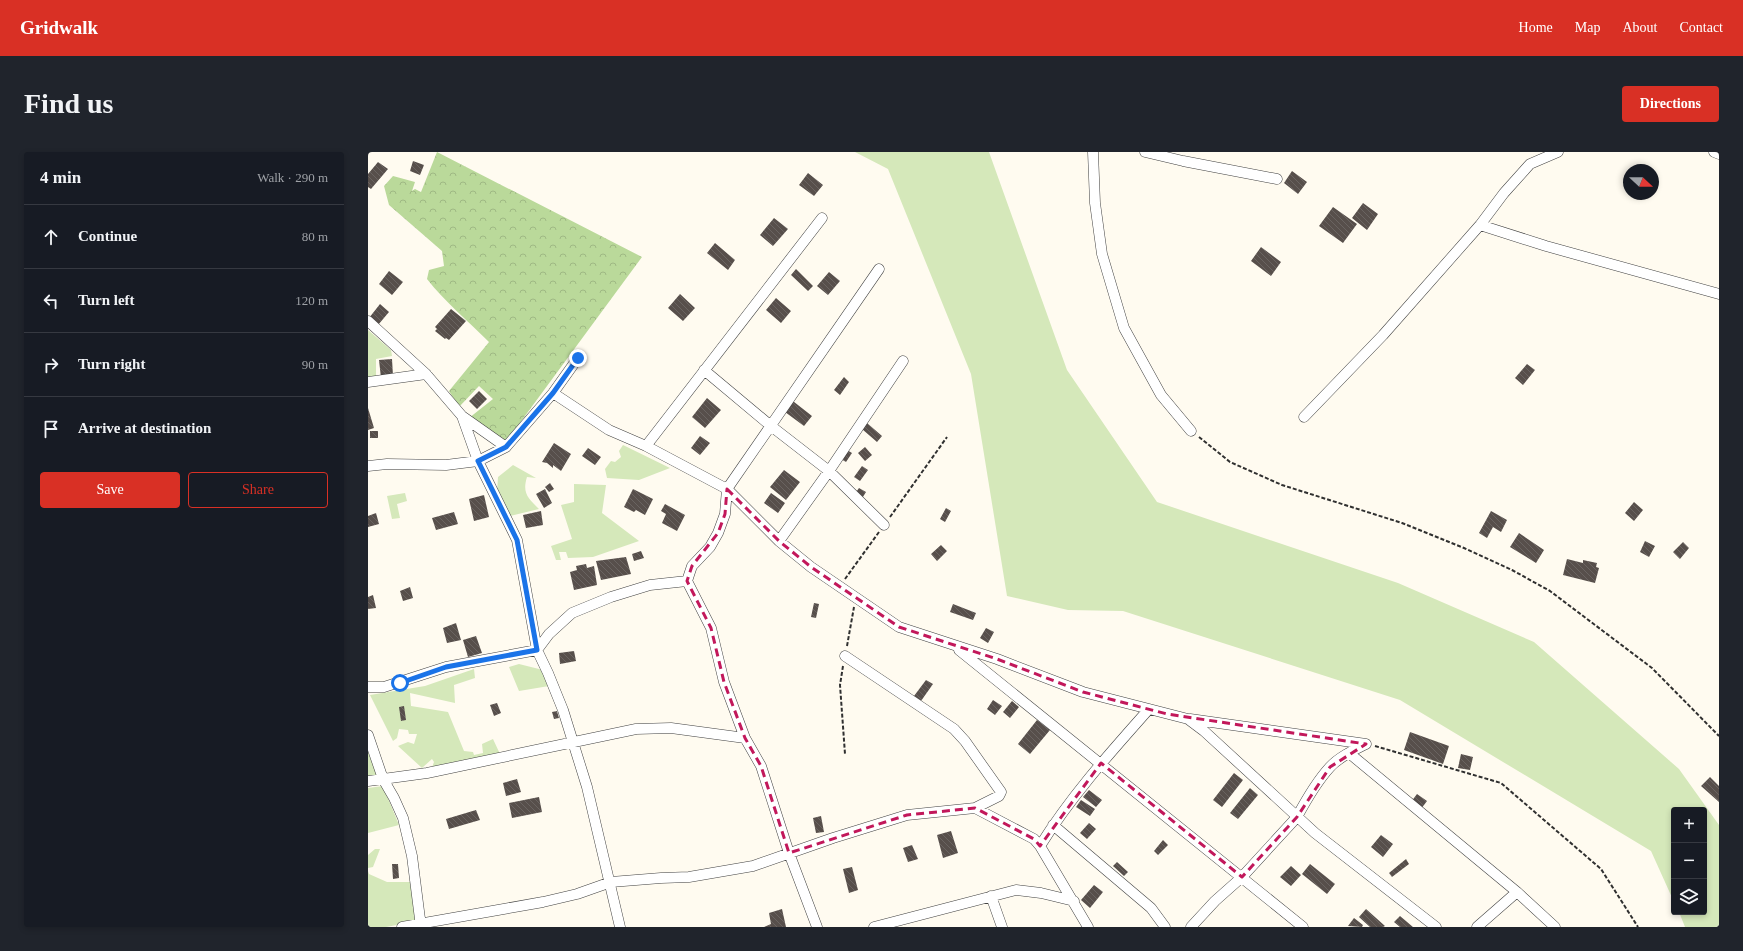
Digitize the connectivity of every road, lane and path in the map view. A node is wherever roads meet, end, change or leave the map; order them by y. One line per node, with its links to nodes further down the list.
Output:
1 (1093, 152): 21 (street)
2 (1145, 152): 6 (street)
3 (1558, 152): 8 (street)
4 (1714, 152): 5 (street)
5 (1719, 154)
6 (1277, 179)
7 (822, 218): 14 (street)
8 (1480, 225): 10 (street); 19 (street)
9 (879, 269): 20 (street)
10 (1719, 294)
11 (368, 321): 15 (street)
12 (578, 358): 17 (street)
13 (903, 361): 27 (street)
14 (704, 370): 20 (street); 23 (street)
15 (426, 374): 16 (street); 18 (street)
16 (368, 382)
17 (553, 393): 23 (street); 24 (street)
18 (462, 416): 24 (street); 25 (street)
19 (1304, 417)
20 (771, 426): 27 (street); 28 (street)
21 (1191, 431): 41 (path)
22 (948, 437): 29 (path)
23 (646, 446): 28 (street)
24 (506, 447): 25 (street)
25 (478, 461): 26 (street); 35 (street)
26 (368, 466)
27 (829, 471): 29 (street); 30 (street)
28 (727, 489): 30 (street); 31 (street)
29 (884, 525): 32 (path)
30 (779, 540): 32 (street)
31 (687, 581): 35 (street); 42 (street)
32 (840, 586): 33 (street)
33 (855, 598): 34 (street); 36 (path)
34 (954, 646): 38 (street); 47 (street)
35 (537, 650): 37 (street); 43 (street)
36 (845, 656): 46 (path); 50 (street)
37 (368, 687)
38 (1149, 709): 39 (street); 47 (street)
39 (1188, 719): 44 (street); 51 (street)
40 (368, 735): 48 (street)
41 (1719, 736)
42 (745, 738): 43 (street); 54 (street)
43 (571, 741): 48 (street); 56 (street)
44 (1366, 744): 45 (street); 73 (path)
45 (1350, 753): 51 (street); 57 (street)
46 (845, 754)
47 (1100, 763): 52 (street); 55 (street)
48 (383, 779): 49 (street); 60 (street)
49 (368, 781)
50 (975, 808): 53 (street); 54 (street)
51 (1297, 817): 55 (street); 70 (street)
52 (1053, 825): 53 (street); 67 (street)
53 (1040, 846): 59 (street)
54 (789, 852): 56 (street); 63 (street)
55 (1242, 877): 68 (street); 69 (street)
56 (611, 882): 60 (street); 62 (street)
57 (1517, 892): 71 (street); 72 (street)
58 (990, 896): 59 (street); 64 (street); 65 (street)
59 (1074, 901): 66 (street)
60 (421, 925): 61 (street)
61 (402, 927)
62 (620, 927)
63 (817, 927)
64 (874, 927)
65 (1002, 927)
66 (1088, 927)
67 (1165, 927)
68 (1190, 927)
69 (1303, 927)
70 (1436, 927)
71 (1477, 927)
72 (1555, 927)
73 (1638, 927)

